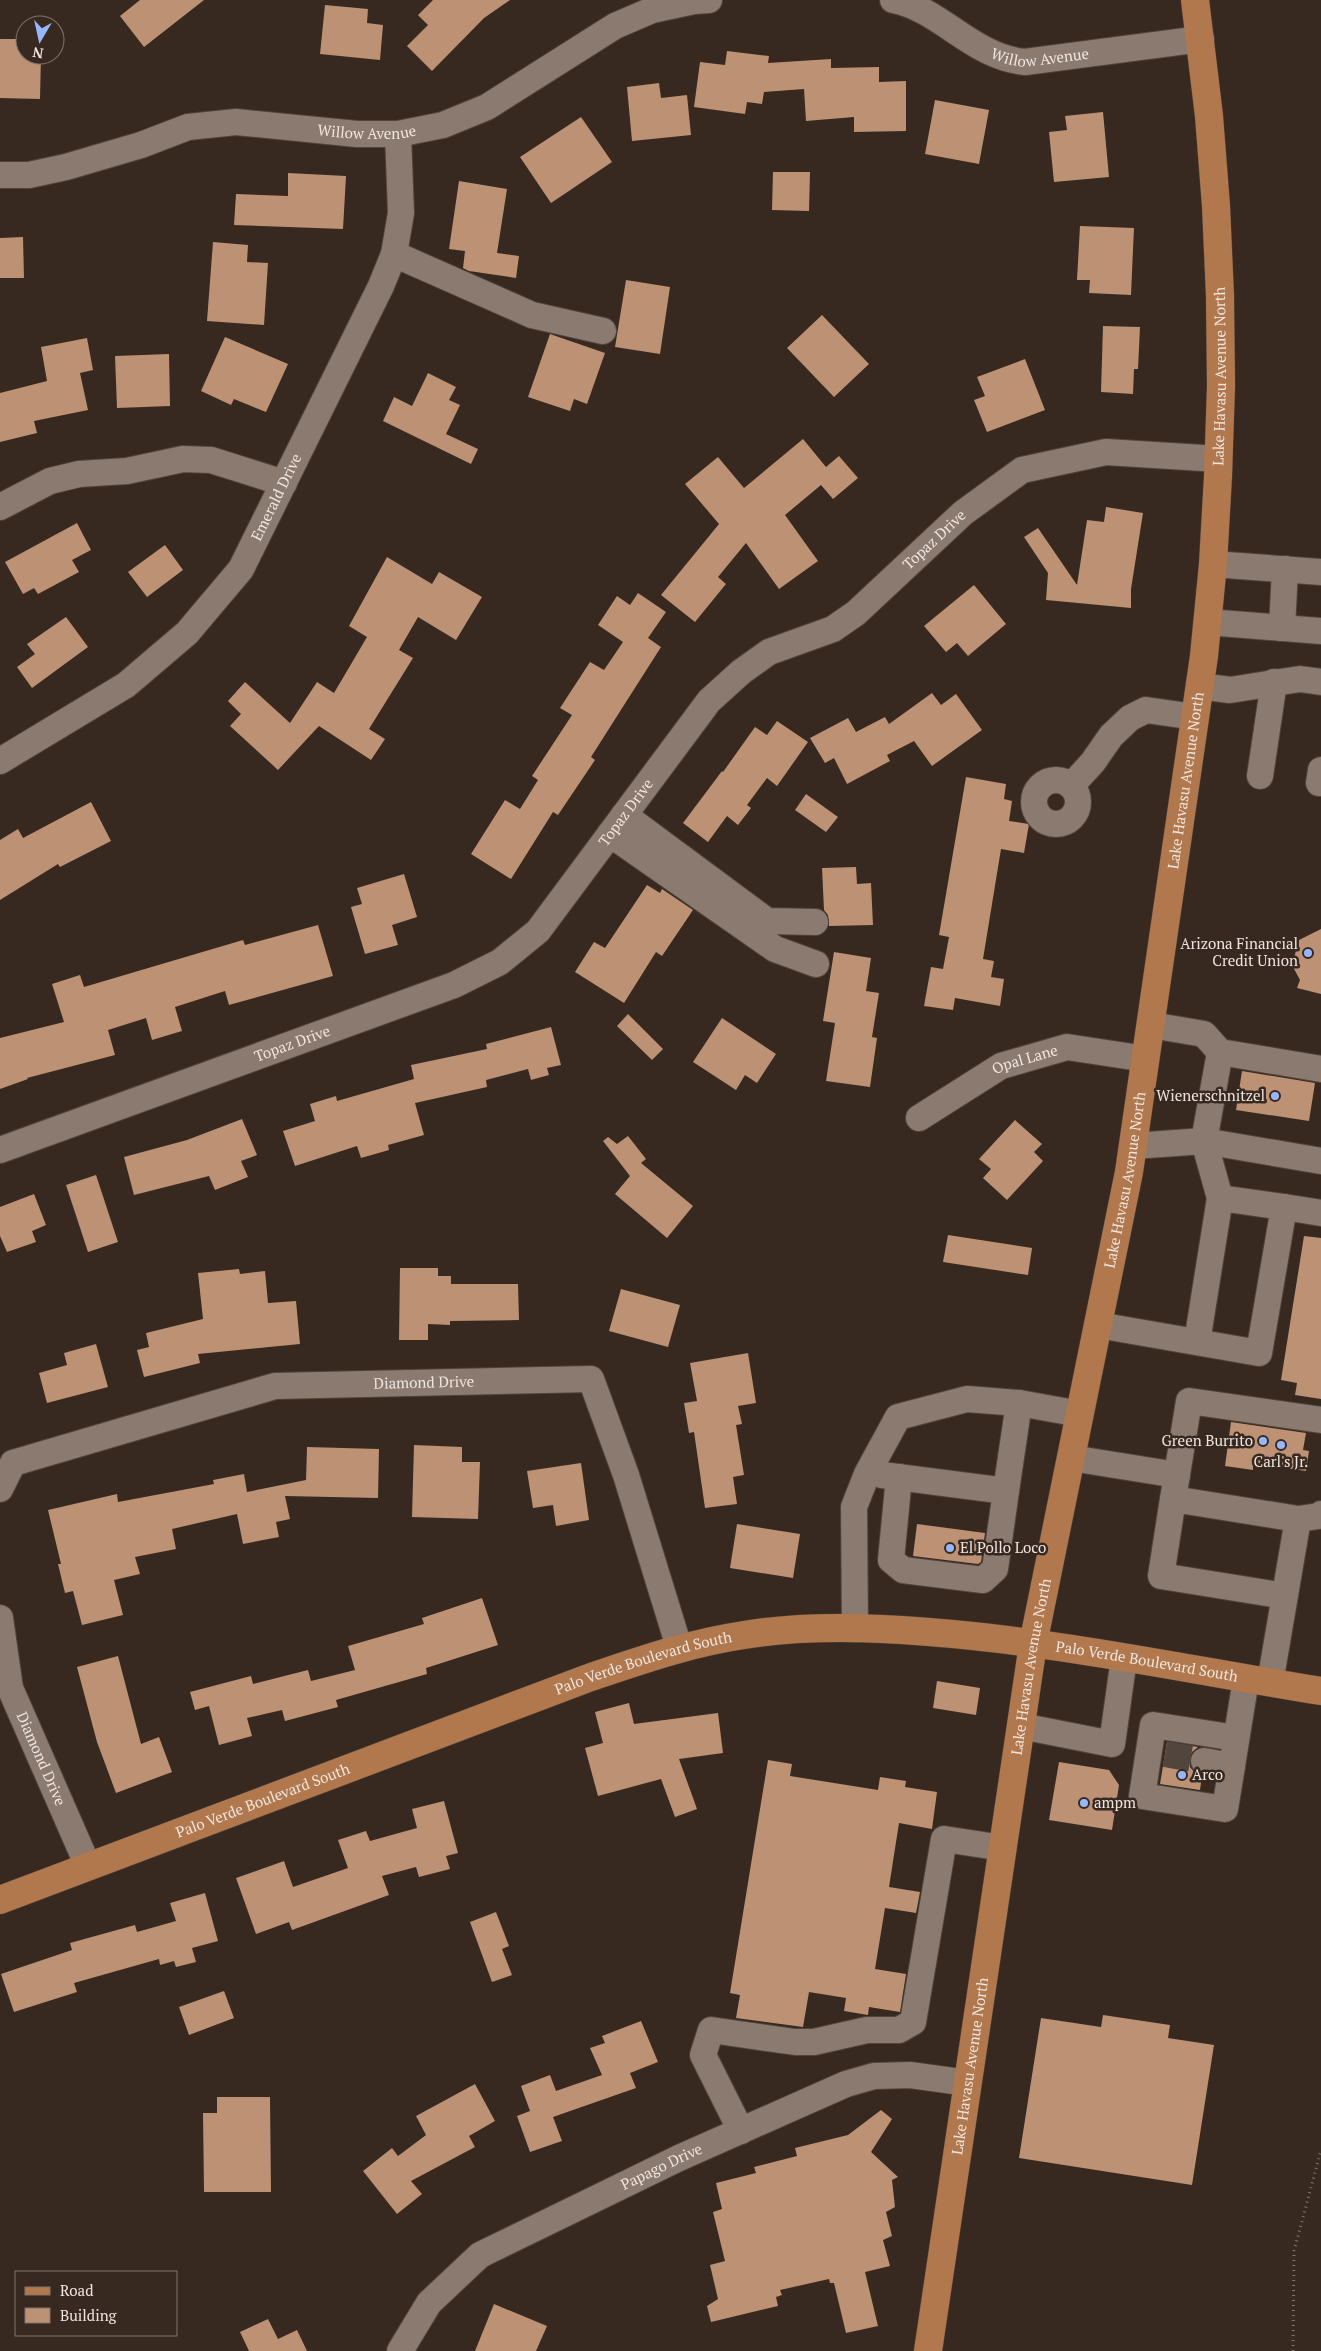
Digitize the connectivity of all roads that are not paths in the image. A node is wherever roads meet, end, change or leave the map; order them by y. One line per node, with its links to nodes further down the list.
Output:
1 (709, 0): 5 (street, Willow Avenue)
2 (893, 0): 4 (street, Willow Avenue)
3 (1195, 0): 4 (main road, Lake Havasu Avenue North)
4 (1201, 39): 9 (main road, Lake Havasu Avenue North)
5 (398, 134): 6 (street, Willow Avenue); 7 (street, Emerald Drive)
6 (0, 175)
7 (394, 254): 8 (street); 10 (street, Emerald Drive)
8 (603, 331)
9 (1219, 459): 12 (main road, Lake Havasu Avenue North); 25 (street, Topaz Drive)
10 (284, 483): 11 (street); 22 (street, Emerald Drive)
11 (0, 508)
12 (1213, 564): 13 (street); 15 (main road, Lake Havasu Avenue North)
13 (1285, 569): 14 (street); 16 (street)
14 (1321, 572)
15 (1207, 622): 16 (street); 20 (main road, Lake Havasu Avenue North)
16 (1282, 628): 17 (street)
17 (1321, 631)
18 (1274, 682): 19 (street); 20 (street); 23 (street)
19 (1321, 682)
20 (1200, 686): 21 (main road, Lake Havasu Avenue North)
21 (1195, 717): 24 (street); 28 (main road, Lake Havasu Avenue North)
22 (0, 760)
23 (1260, 776)
24 (1071, 786)
25 (617, 824): 26 (street); 27 (street); 35 (street, Topaz Drive)
26 (815, 922)
27 (816, 964)
28 (1151, 1025): 29 (street); 30 (main road, Lake Havasu Avenue North)
29 (1220, 1052): 31 (street); 33 (street)
30 (1146, 1059): 32 (street, Opal Lane); 34 (main road, Lake Havasu Avenue North)
31 (1321, 1069)
32 (919, 1118)
33 (1204, 1142): 34 (street); 36 (street); 37 (street)
34 (1133, 1146): 40 (main road, Lake Havasu Avenue North)
35 (0, 1150)
36 (1321, 1161)
37 (1220, 1198): 38 (street); 41 (street)
38 (1284, 1207): 39 (street); 41 (street)
39 (1321, 1213)
40 (1098, 1325): 41 (street); 43 (main road, Lake Havasu Avenue North)
41 (1197, 1342)
42 (1019, 1403): 43 (street); 46 (street); 50 (street)
43 (1080, 1414): 45 (main road, Lake Havasu Avenue North)
44 (1321, 1420): 48 (street)
45 (1071, 1458): 48 (street); 55 (main road, Lake Havasu Avenue North)
46 (867, 1474): 47 (street); 54 (street)
47 (899, 1477): 50 (street); 50 (street)
48 (1175, 1487): 51 (street); 52 (street)
49 (0, 1488): 56 (street, Diamond Drive)
50 (1006, 1491)
51 (1310, 1516): 52 (street)
52 (1285, 1596): 58 (street)
53 (0, 1618): 67 (street, Diamond Drive)
54 (854, 1629): 55 (main road, Palo Verde Boulevard South); 56 (main road, Palo Verde Boulevard South)
55 (1033, 1644): 57 (main road, Palo Verde Boulevard South); 60 (main road, Lake Havasu Avenue North)
56 (679, 1647): 67 (main road, Palo Verde Boulevard South)
57 (1124, 1658): 58 (main road, Palo Verde Boulevard South); 62 (street)
58 (1258, 1681): 59 (main road, Palo Verde Boulevard South); 61 (street)
59 (1321, 1691)
60 (1021, 1726): 62 (street); 66 (main road, Lake Havasu Avenue North)
61 (1236, 1738): 63 (street); 65 (street)
62 (1112, 1744): 63 (street)
63 (1157, 1753): 65 (street)
64 (1204, 1761): 65 (street)
65 (1232, 1766)
66 (1003, 1848): 69 (main road, Lake Havasu Avenue North); 70 (street)
67 (88, 1866): 68 (main road, Palo Verde Boulevard South)
68 (0, 1900)
69 (968, 2082): 70 (street, Papago Drive); 72 (main road, Lake Havasu Avenue North)
70 (741, 2130): 71 (street, Papago Drive)
71 (400, 2351)
72 (928, 2351)

